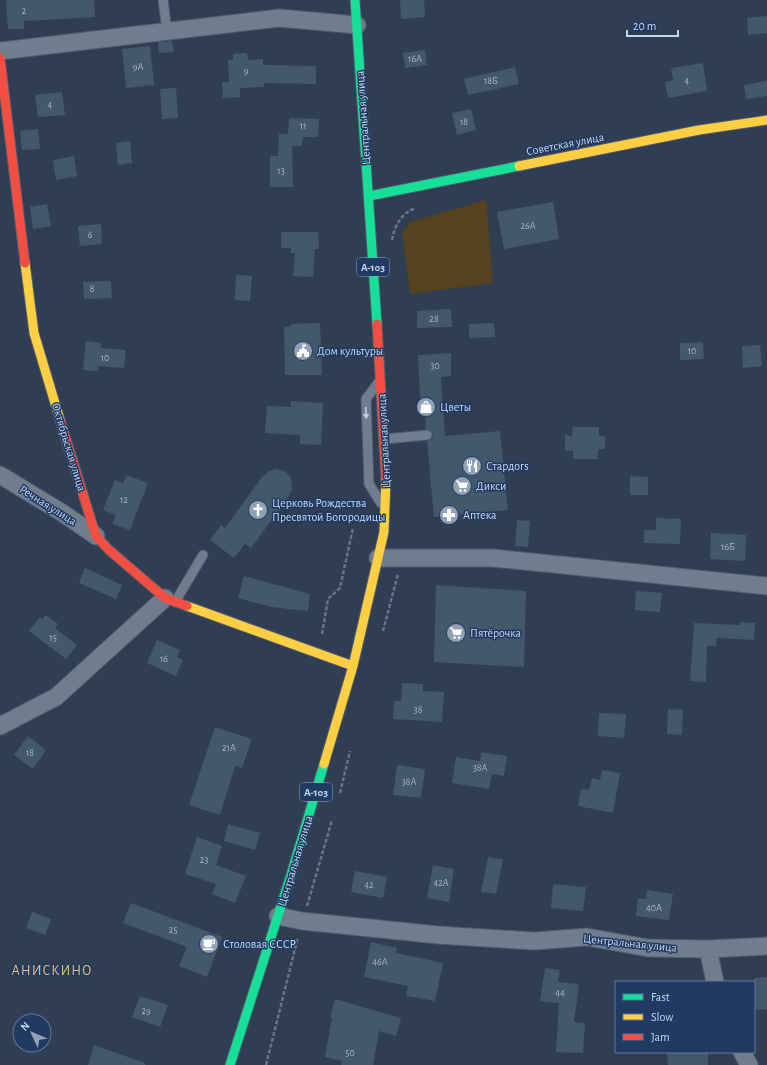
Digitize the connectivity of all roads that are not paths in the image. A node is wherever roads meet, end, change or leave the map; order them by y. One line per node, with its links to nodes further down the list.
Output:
1 (163, 0): 4 (lane)
2 (355, 0): 3 (main road, Центральная улица / А-103)
3 (357, 25): 4 (street); 8 (main road, Центральная улица / А-103)
4 (167, 31): 5 (street)
5 (0, 51)
6 (0, 58): 14 (main road, Октябрьская улица)
7 (767, 120): 8 (main road, Советская улица)
8 (369, 196): 9 (main road, Центральная улица / А-103)
9 (381, 379): 11 (main road, Центральная улица / А-103); 13 (lane, one-way to 13)
10 (427, 435): 11 (lane)
11 (385, 439): 13 (main road, Центральная улица / А-103)
12 (0, 475): 14 (street, Речная улица)
13 (385, 510): 16 (main road, Центральная улица / А-103)
14 (96, 536): 18 (main road, Октябрьская улица)
15 (203, 555): 18 (lane)
16 (378, 558): 17 (street); 19 (main road, Центральная улица / А-103)
17 (767, 586)
18 (170, 600): 19 (main road); 20 (street)
19 (353, 666): 21 (main road, Центральная улица / А-103)
20 (0, 726)
21 (278, 916): 23 (street, Центральная улица); 26 (main road, Центральная улица / А-103)
22 (767, 946): 23 (street, Центральная улица)
23 (708, 949): 24 (street)
24 (715, 981)
25 (743, 1053): 27 (street)
26 (230, 1065)
27 (749, 1065)

